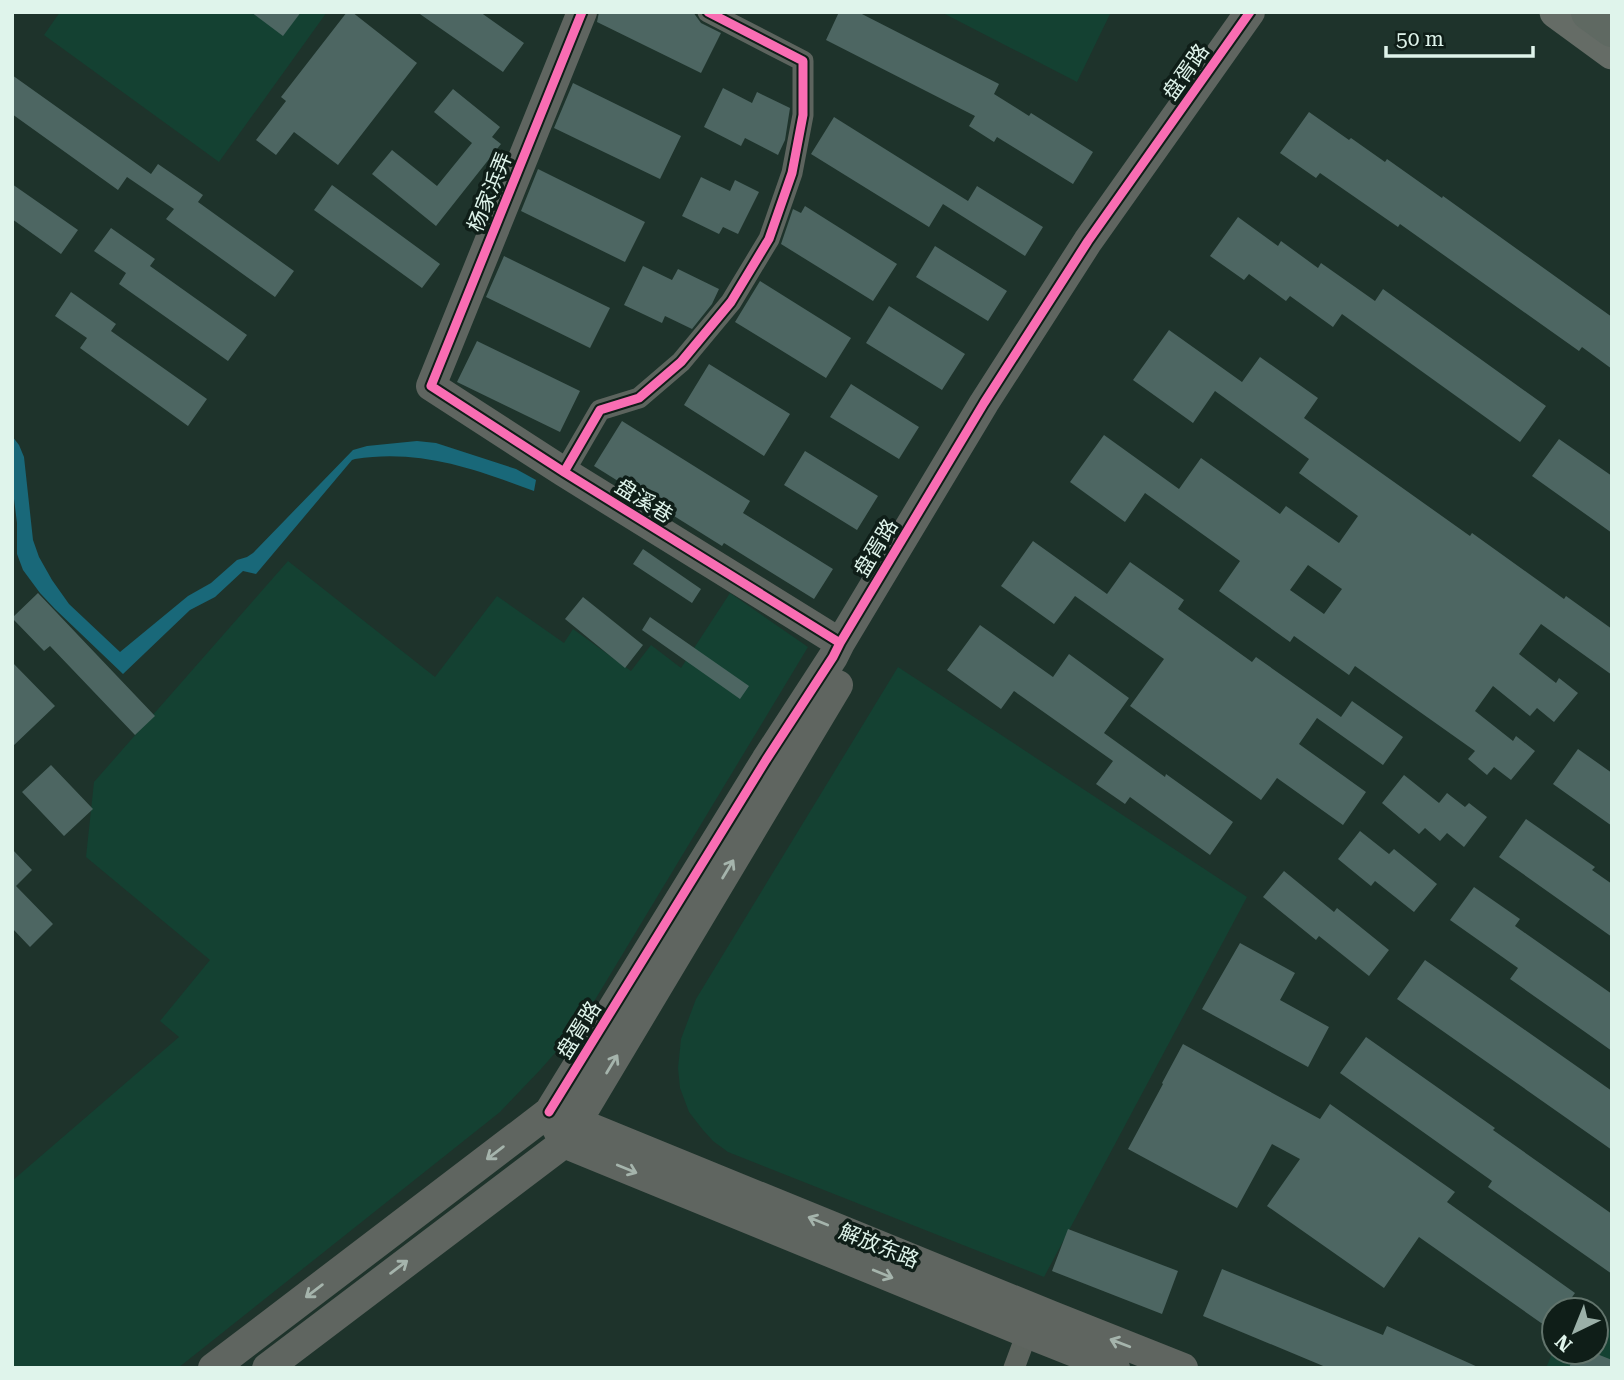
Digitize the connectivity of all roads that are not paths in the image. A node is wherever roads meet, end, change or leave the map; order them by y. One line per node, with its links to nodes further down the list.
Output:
1 (582, 12): 9 (main road, 杨家浜弄)
2 (708, 12): 10 (street)
3 (1250, 12): 11 (main road, 盘胥路)
4 (1273, 12): 12 (main road, 盘胥路, one-way to 4)
5 (1556, 12): 8 (main road)
6 (1590, 12): 7 (highway)
7 (1612, 28)
8 (1612, 53)
9 (431, 386): 10 (main road, 盘溪巷)
10 (564, 472): 11 (main road, 盘溪巷)
11 (840, 643): 12 (main road, 盘胥路)
12 (563, 1125): 13 (main road, 解放东路, one-way to 13); 14 (main road, 盘胥路, one-way to 14); 15 (main road, 盘胥路, one-way to 12); 18 (main road, 解放东路, one-way to 12)
13 (1027, 1333): 16 (street); 17 (main road, 解放东路)
14 (213, 1368)
15 (267, 1368)
16 (1014, 1368)
17 (1115, 1368)
18 (1184, 1368)

